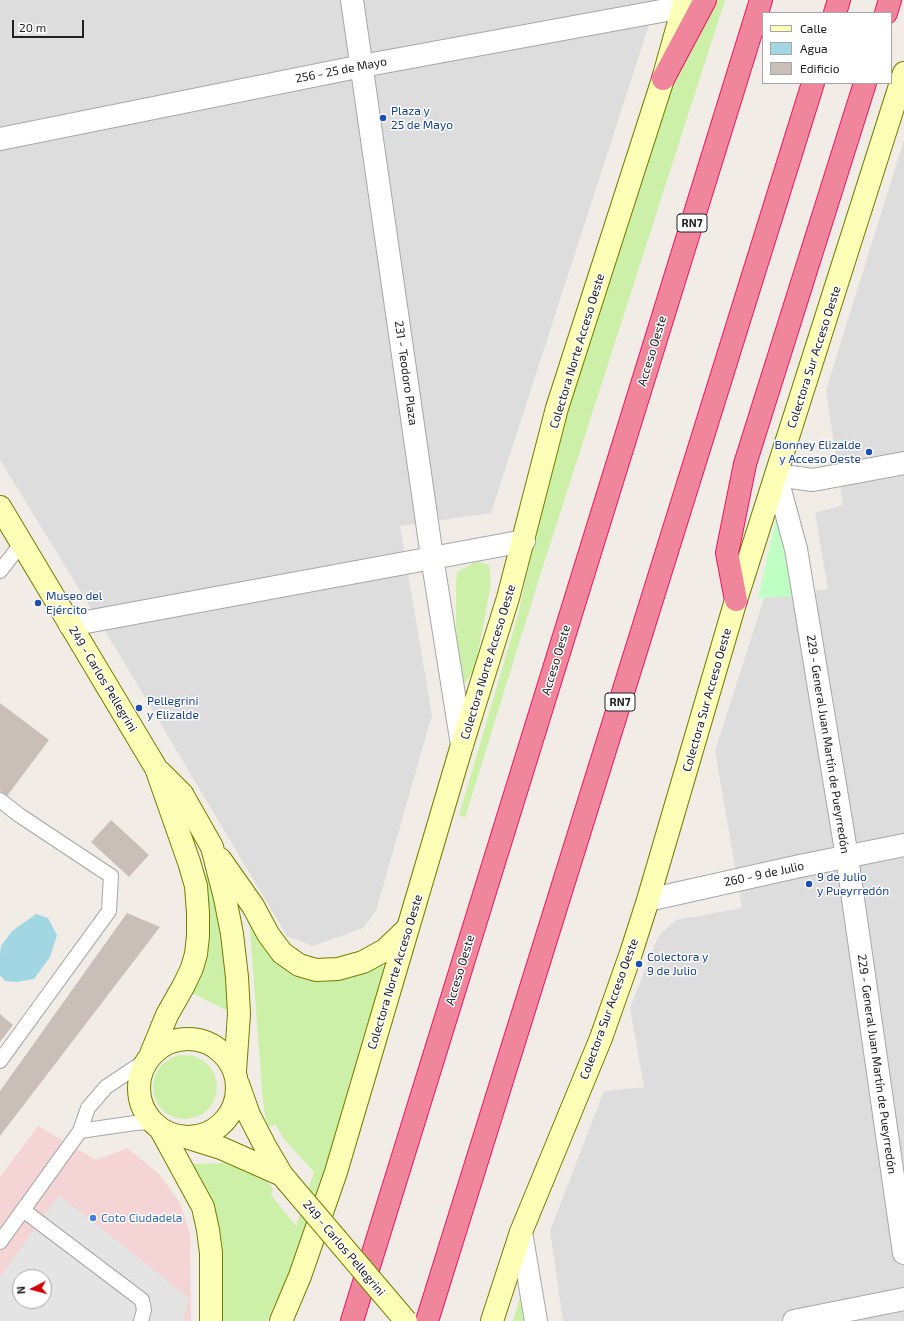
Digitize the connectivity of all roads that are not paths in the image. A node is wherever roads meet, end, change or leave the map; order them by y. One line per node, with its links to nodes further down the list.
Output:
1 (352, 0): 9 (street, 231 - Teodoro Plaza)
2 (705, 0): 11 (highway)
3 (761, 0): 47 (highway, Acceso Oeste / RN7)
4 (839, 0): 7 (highway)
5 (890, 0): 8 (highway)
6 (684, 3): 9 (street, 256 - 25 de Mayo); 11 (street, Colectora Norte Acceso Oeste)
7 (834, 12)
8 (886, 12)
9 (362, 66): 14 (street, 256 - 25 de Mayo); 20 (street, 231 - Teodoro Plaza)
10 (904, 73): 16 (street, Colectora Sur Acceso Oeste)
11 (663, 79): 18 (street, Colectora Norte Acceso Oeste)
12 (813, 84): 49 (highway, RN7)
13 (865, 84): 22 (highway)
14 (0, 138)
15 (904, 463): 16 (street)
16 (776, 475): 22 (street, Colectora Sur Acceso Oeste); 29 (street, 229 - General Juan Martín de Pueyrredón)
17 (0, 507): 19 (street, 249 - Carlos Pellegrini)
18 (524, 541): 20 (street); 24 (street, Colectora Norte Acceso Oeste)
19 (22, 543): 21 (lane); 23 (street, 249 - Carlos Pellegrini)
20 (432, 557): 23 (street); 24 (street, 231 - Teodoro Plaza)
21 (0, 571)
22 (736, 600): 30 (street, Colectora Sur Acceso Oeste)
23 (70, 625): 25 (street, 249 - Carlos Pellegrini)
24 (462, 745): 31 (street, Colectora Norte Acceso Oeste)
25 (156, 768): 28 (street, 249 - Carlos Pellegrini); 32 (street, 249 - Carlos Pellegrini)
26 (0, 800): 33 (lane)
27 (904, 845): 29 (street, 260 - 9 de Julio)
28 (212, 847): 31 (street); 34 (street, 249 - Carlos Pellegrini)
29 (847, 856): 30 (street, 260 - 9 de Julio); 42 (street, 229 - General Juan Martín de Pueyrredón)
30 (648, 900): 40 (street, Colectora Sur Acceso Oeste)
31 (409, 928): 46 (street, Colectora Norte Acceso Oeste)
32 (149, 1056): 34 (street); 35 (street); 36 (lane)
33 (0, 1061)
34 (236, 1077): 37 (street); 38 (street, 249 - Carlos Pellegrini)
35 (157, 1126): 36 (lane); 37 (street); 45 (street)
36 (80, 1131): 39 (lane)
37 (189, 1138): 38 (street, 249 - Carlos Pellegrini)
38 (285, 1178): 48 (street, 249 - Carlos Pellegrini, bridge)
39 (23, 1210): 41 (lane); 44 (lane)
40 (521, 1232): 50 (street, Colectora Sur Acceso Oeste); 51 (street)
41 (0, 1242)
42 (904, 1253)
43 (904, 1299): 52 (street)
44 (141, 1321)
45 (211, 1321)
46 (281, 1321)
47 (352, 1321)
48 (406, 1321)
49 (427, 1321)
50 (492, 1321)
51 (536, 1321)
52 (794, 1321)

